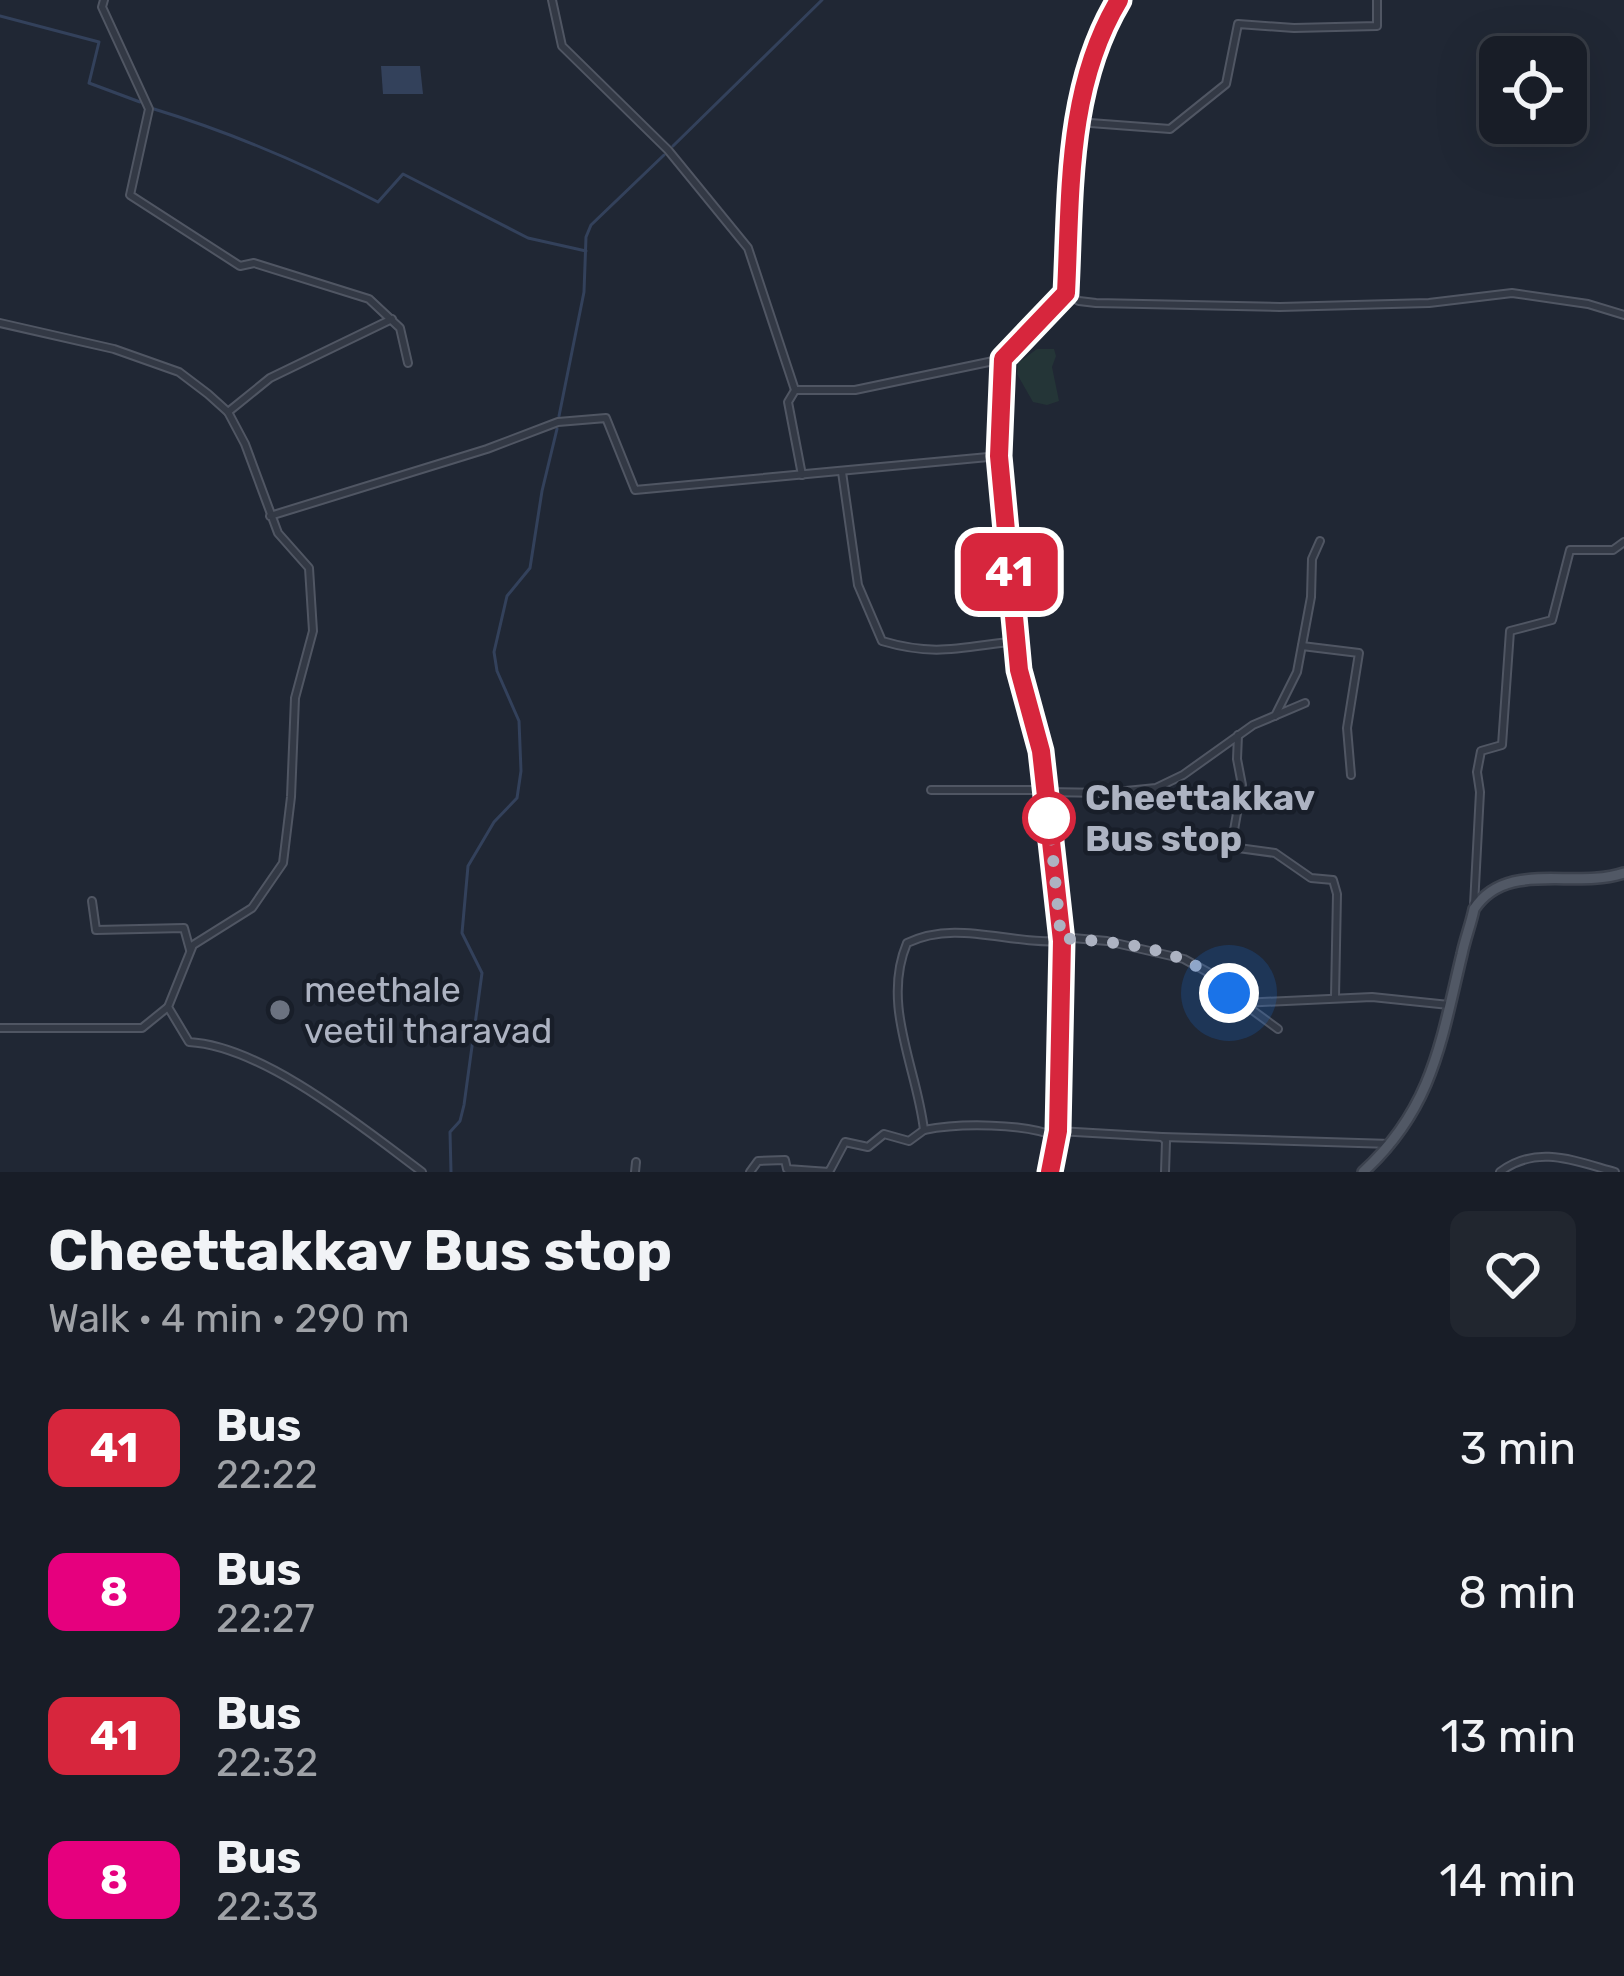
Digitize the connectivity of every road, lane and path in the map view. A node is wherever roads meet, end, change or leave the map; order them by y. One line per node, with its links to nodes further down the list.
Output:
1 (104, 0): 8 (street)
2 (552, 0): 12 (street)
3 (1119, 0): 5 (street)
4 (1377, 0): 5 (street)
5 (1077, 122): 6 (street)
6 (1066, 293): 7 (street); 10 (street)
7 (1623, 313)
8 (392, 319): 11 (street); 13 (street)
9 (0, 322): 13 (street)
10 (1003, 359): 12 (street); 14 (street)
11 (408, 363)
12 (795, 390): 16 (street)
13 (228, 412): 17 (street)
14 (999, 456): 15 (street); 20 (street)
15 (842, 472): 16 (street); 20 (street)
16 (802, 475): 17 (street)
17 (269, 516): 32 (street)
18 (1320, 541): 21 (street)
19 (1624, 542): 30 (street)
20 (1016, 640): 27 (street)
21 (1303, 646): 23 (street); 25 (street)
22 (1305, 704): 23 (street)
23 (1275, 716): 24 (street)
24 (1238, 735): 27 (street); 33 (street)
25 (1351, 775)
26 (931, 790): 27 (street)
27 (1046, 791): 31 (street)
28 (1624, 873): 30 (main road)
29 (92, 901): 32 (street)
30 (1474, 909): 35 (main road)
31 (1061, 939): 34 (street); 39 (street); 40 (street)
32 (190, 950): 36 (street)
33 (1335, 997): 34 (street); 35 (street)
34 (1242, 1003): 38 (street)
35 (1452, 1005): 42 (main road)
36 (169, 1007): 37 (street); 44 (street)
37 (0, 1028)
38 (1278, 1029)
39 (924, 1130): 40 (street); 46 (street)
40 (1058, 1134): 41 (street); 47 (street)
41 (1162, 1137): 42 (street); 48 (street)
42 (1390, 1144): 49 (main road)
43 (637, 1162): 45 (street)
44 (422, 1172)
45 (635, 1172)
46 (750, 1172)
47 (1050, 1172)
48 (1166, 1172)
49 (1363, 1172)
50 (1501, 1172): 51 (street)
51 (1615, 1172)

